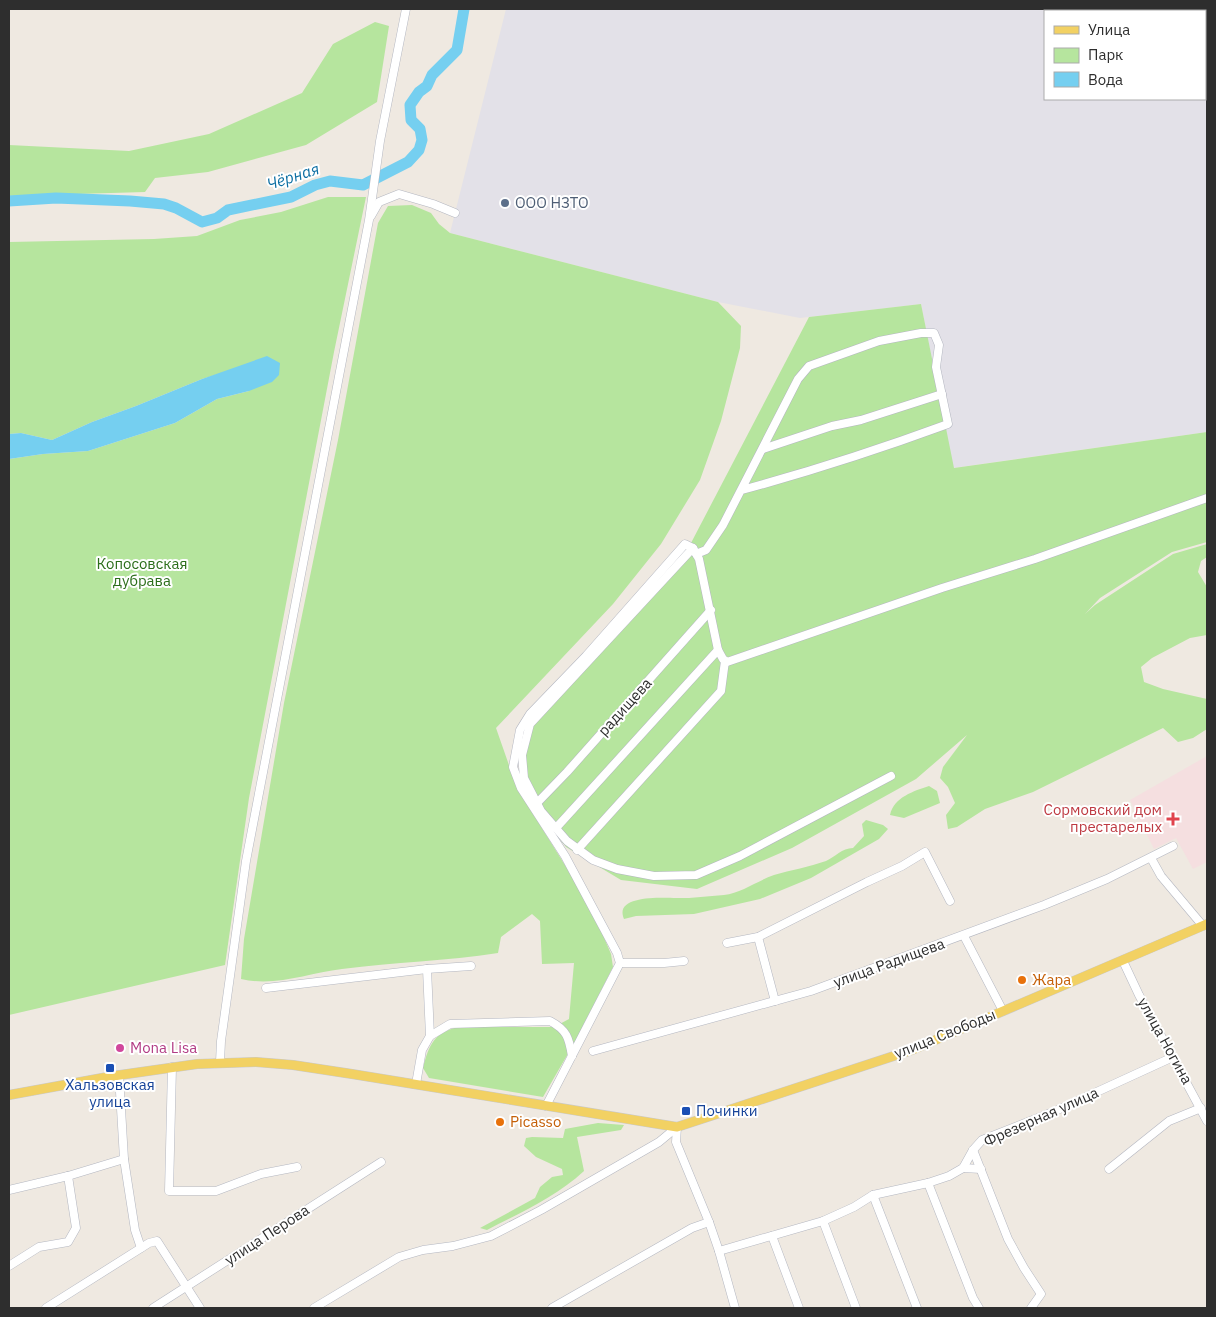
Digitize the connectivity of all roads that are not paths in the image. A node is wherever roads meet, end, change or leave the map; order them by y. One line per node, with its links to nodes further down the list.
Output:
1 (406, 9): 3 (street)
2 (455, 212): 3 (street)
3 (369, 220): 35 (street)
4 (942, 394): 5 (street); 5 (street); 6 (street)
5 (763, 450): 6 (street)
6 (742, 490): 8 (street)
7 (1207, 498): 11 (street)
8 (695, 551): 9 (street); 13 (street); 25 (street)
9 (711, 610): 10 (street); 13 (street, радищева)
10 (718, 650): 11 (street); 14 (street)
11 (725, 661): 16 (street)
12 (891, 776): 16 (street)
13 (537, 802): 14 (street)
14 (556, 828): 16 (street)
15 (1173, 846): 17 (street, улица Радищева)
16 (577, 850)
17 (1151, 858): 19 (street); 20 (street, улица Радищева)
18 (950, 902): 21 (street)
19 (1205, 925): 24 (main road, улица Свободы)
20 (964, 936): 29 (street, улица Радищева); 30 (street)
21 (758, 937): 22 (street); 29 (street)
22 (727, 943)
23 (684, 961): 25 (street)
24 (1123, 961): 30 (main road, улица Свободы); 34 (street, улица Ногина)
25 (620, 963): 33 (street)
26 (470, 966): 27 (street)
27 (427, 969): 28 (street); 31 (street)
28 (266, 988)
29 (775, 1001): 32 (street, улица Радищева)
30 (1003, 1011): 43 (main road, улица Свободы)
31 (430, 1036): 33 (street); 38 (street)
32 (593, 1051)
33 (572, 1056): 40 (street)
34 (1173, 1057): 41 (street, улица Ногина); 44 (street, Фрезерная улица)
35 (220, 1062): 36 (main road); 38 (main road)
36 (172, 1067): 37 (main road); 47 (street)
37 (119, 1075): 39 (main road); 45 (street)
38 (416, 1084): 40 (main road)
39 (9, 1095)
40 (546, 1106): 43 (main road)
41 (1201, 1108): 42 (street, улица Ногина); 50 (street)
42 (1207, 1121)
43 (677, 1127): 56 (street); 66 (street)
44 (973, 1150): 48 (street, Фрезерная улица); 49 (street)
45 (124, 1159): 51 (street); 58 (street)
46 (381, 1162): 61 (street, улица Перова)
47 (297, 1167)
48 (963, 1168): 49 (street); 52 (street)
49 (981, 1168): 73 (street)
50 (1109, 1169)
51 (68, 1176): 53 (street); 60 (street)
52 (928, 1183): 54 (street); 72 (street)
53 (9, 1190)
54 (873, 1195): 55 (street); 71 (street)
55 (823, 1221): 57 (street); 70 (street)
56 (709, 1222): 59 (street); 67 (street)
57 (772, 1236): 59 (street); 69 (street)
58 (141, 1248): 61 (street); 63 (street)
59 (720, 1251): 62 (street)
60 (9, 1266)
61 (185, 1287): 64 (street, улица Перова); 65 (street)
62 (734, 1306): 68 (street)
63 (46, 1308)
64 (153, 1308)
65 (200, 1308)
66 (314, 1308)
67 (552, 1308)
68 (726, 1308)
69 (799, 1308)
70 (856, 1308)
71 (917, 1308)
72 (979, 1308)
73 (1031, 1308)

